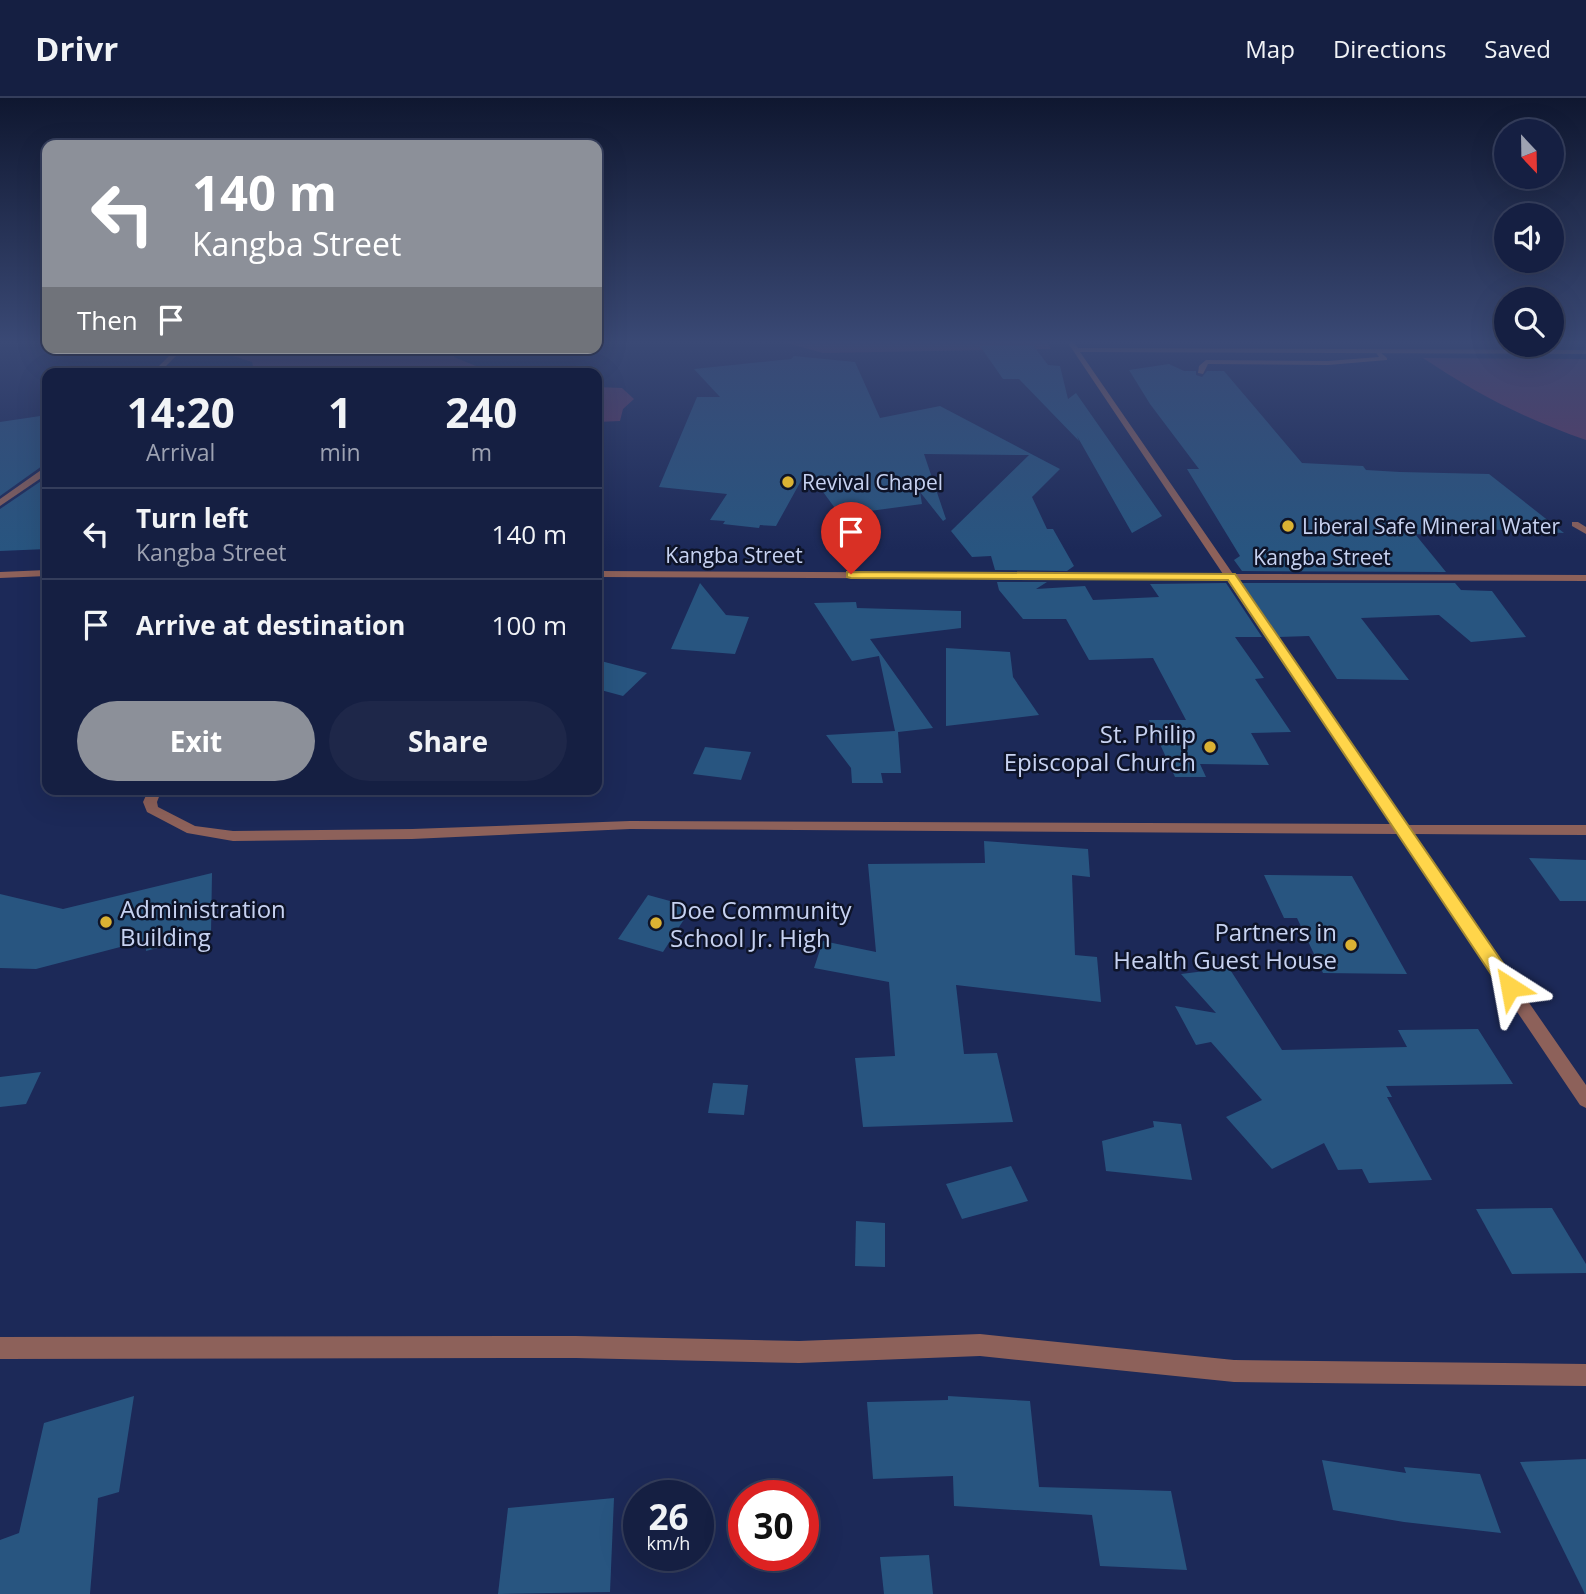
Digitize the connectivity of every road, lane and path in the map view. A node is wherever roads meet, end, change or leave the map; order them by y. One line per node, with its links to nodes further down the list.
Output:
1 (1117, 410): 9 (street)
2 (42, 474): 3 (street)
3 (0, 503)
4 (1575, 524): 5 (street)
5 (1586, 531)
6 (42, 573): 8 (street)
7 (602, 573): 9 (street, Kangba Street)
8 (0, 575)
9 (1231, 576): 10 (street, Kangba Street); 12 (street)
10 (1586, 578)
11 (153, 795): 12 (street)
12 (1403, 828): 13 (street); 14 (street)
13 (1586, 830)
14 (1586, 1100)
15 (0, 1348): 16 (street)
16 (1586, 1376)

